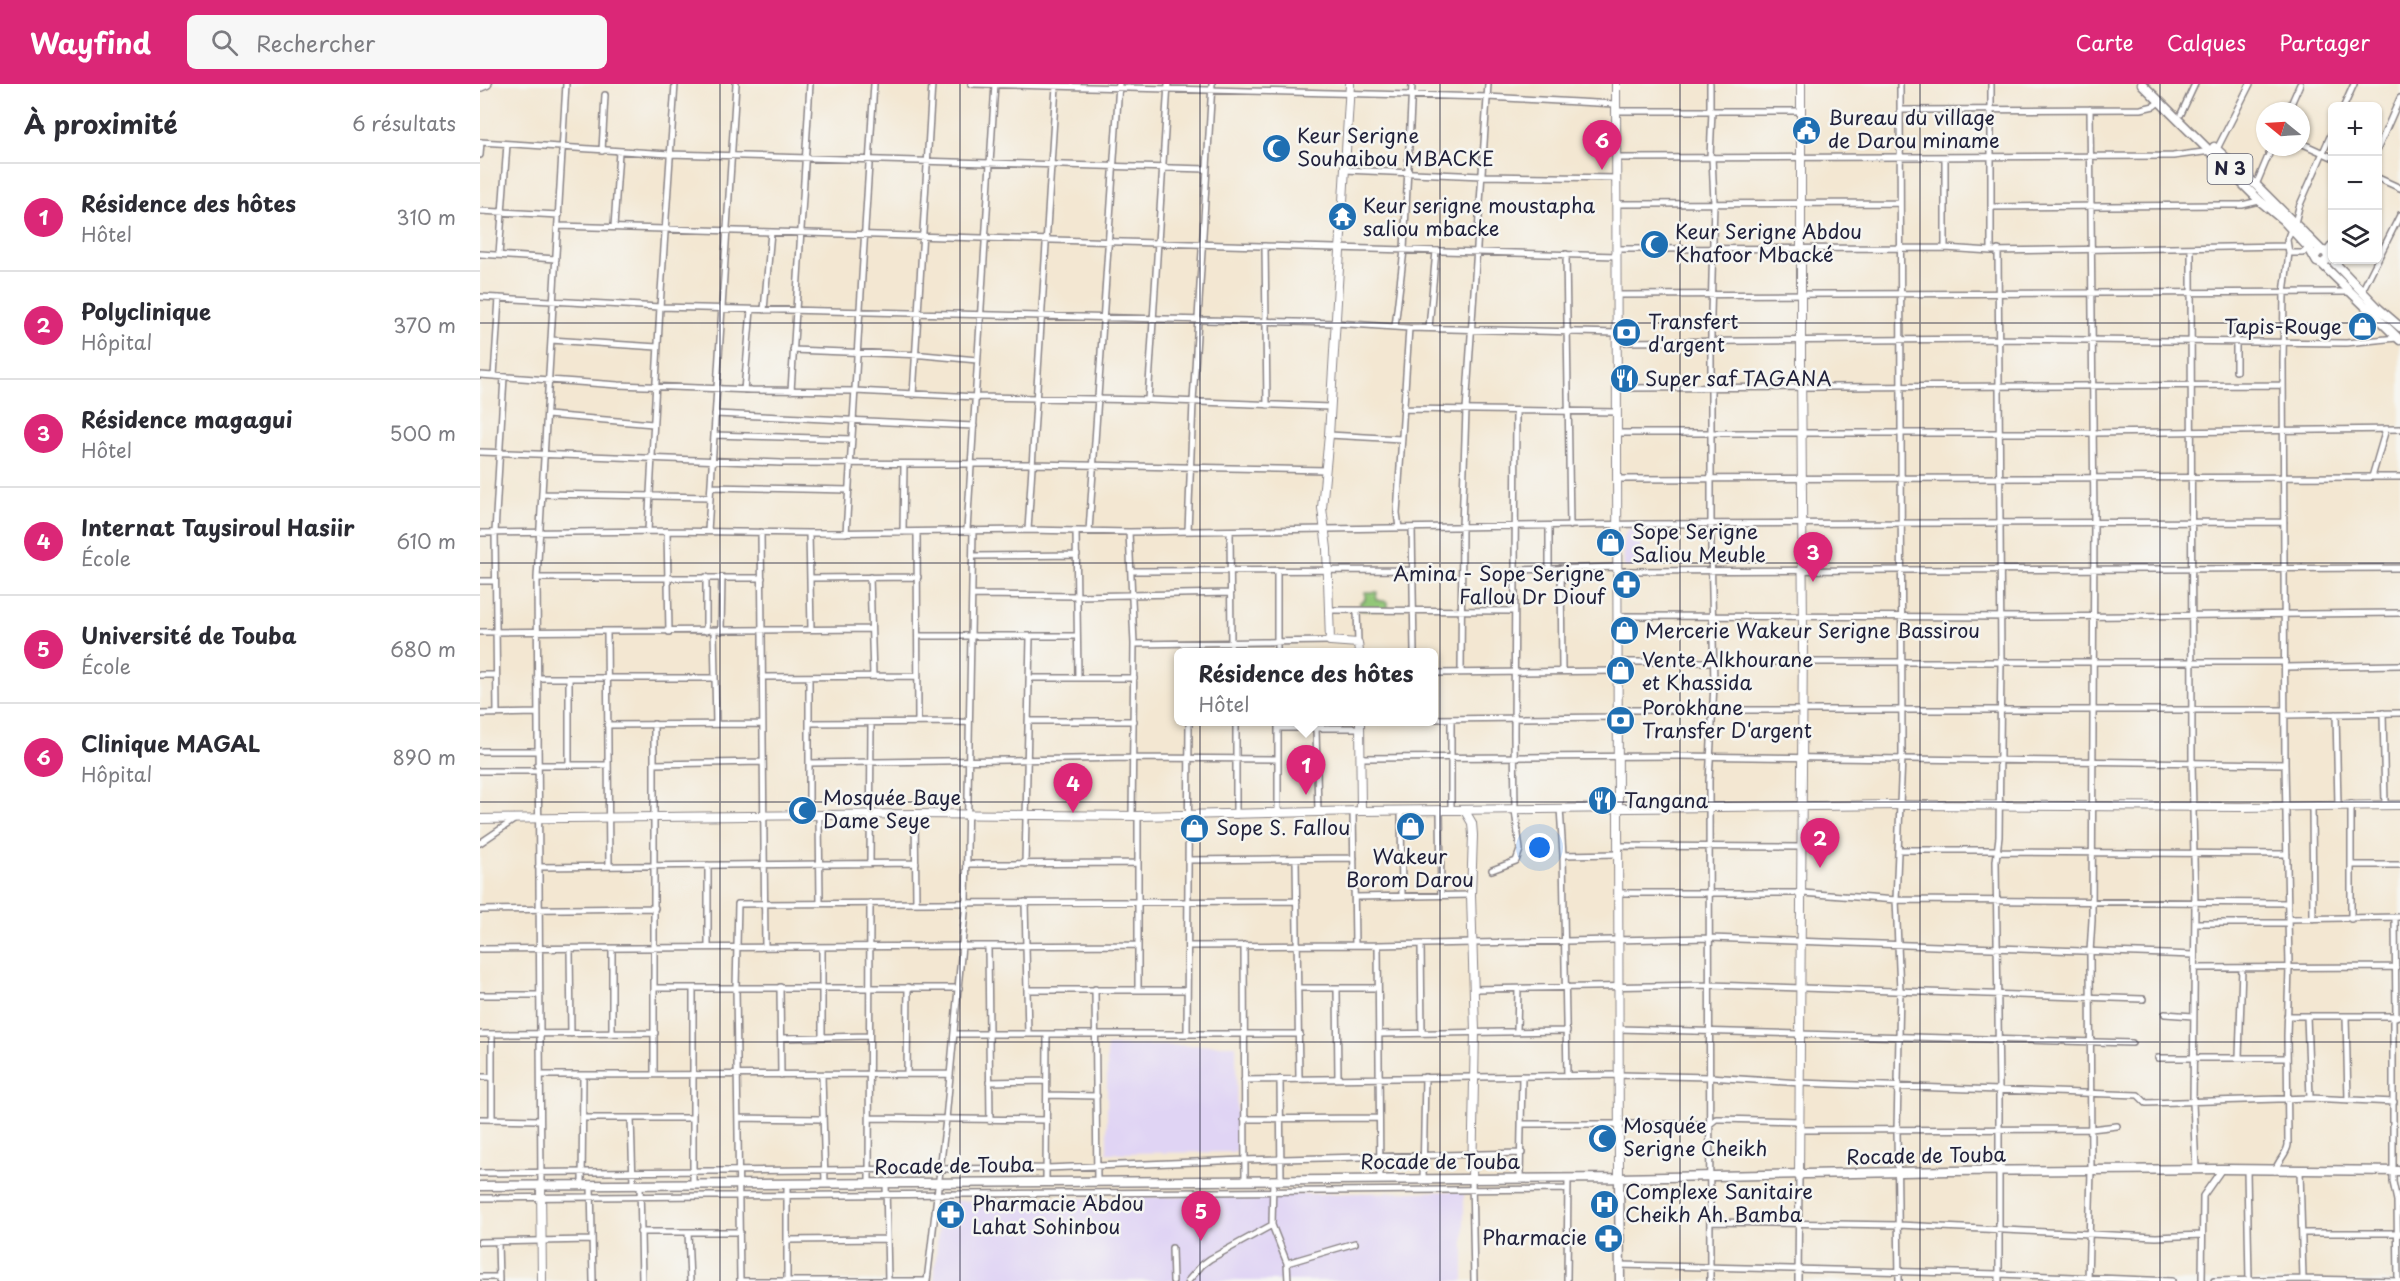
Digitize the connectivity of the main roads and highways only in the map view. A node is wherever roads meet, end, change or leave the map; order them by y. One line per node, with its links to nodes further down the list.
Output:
1 (487, 84): 4 (main road)
2 (2142, 84): 5 (main road, N 3)
3 (2151, 84): 5 (main road, N 3)
4 (480, 87)
5 (2214, 150): 6 (main road, N 3); 6 (main road, N 3)
6 (2293, 226): 7 (main road, N 3); 7 (main road, N 3)
7 (2323, 254): 8 (main road, N 3); 9 (main road)
8 (2400, 327)
9 (2399, 339)
10 (2397, 1171): 11 (main road, Rocade de Touba)
11 (1619, 1178): 12 (main road, Rocade de Touba); 13 (main road)
12 (480, 1186)
13 (1620, 1281)

